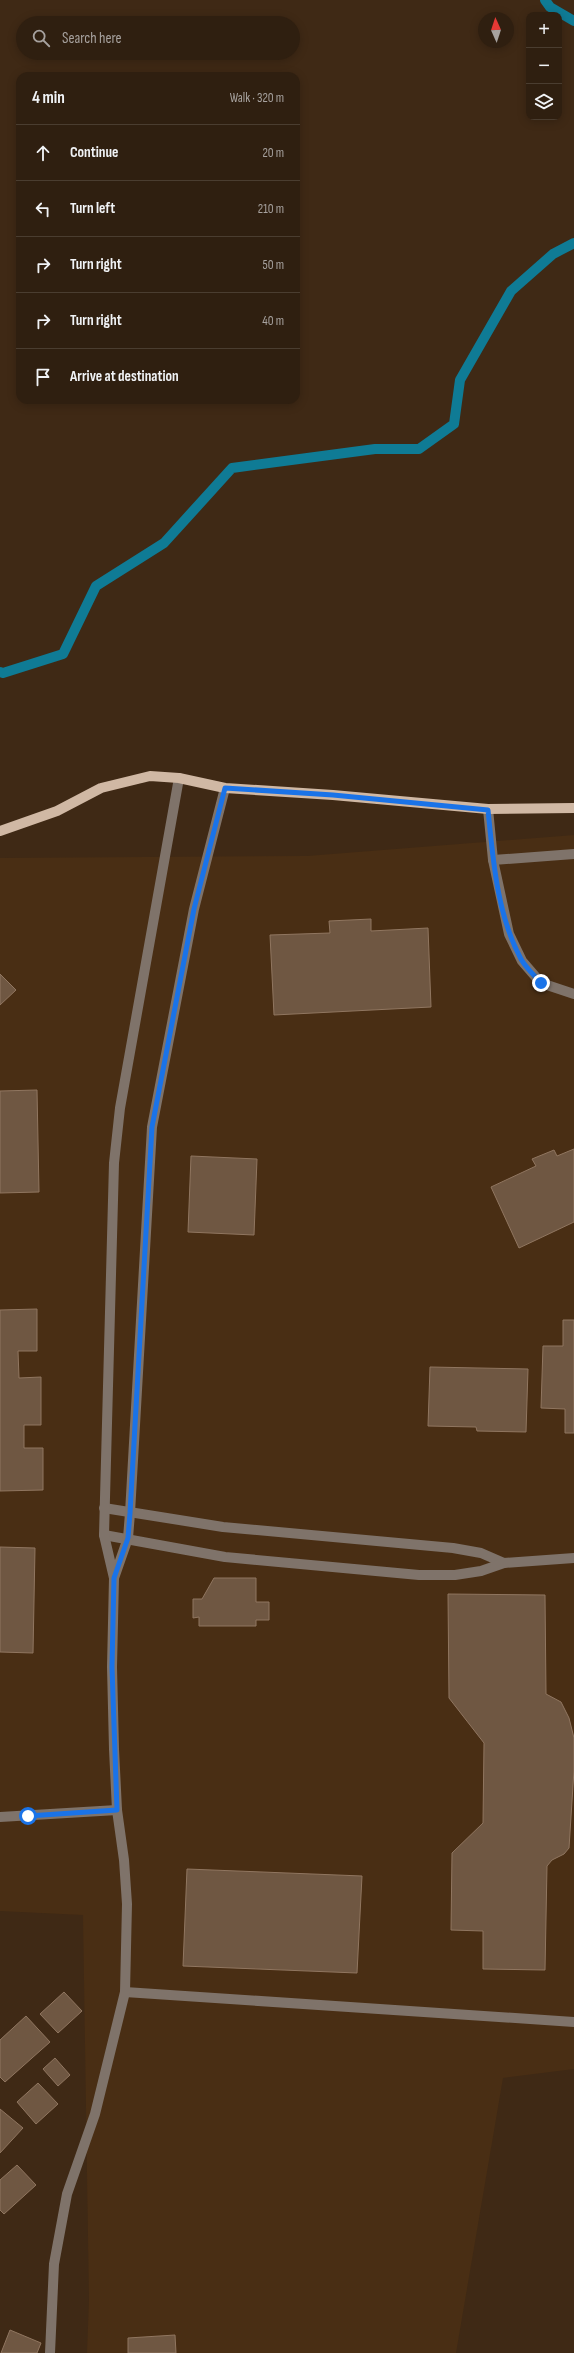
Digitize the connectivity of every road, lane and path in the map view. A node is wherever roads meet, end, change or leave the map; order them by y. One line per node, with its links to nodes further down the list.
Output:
1 (179, 778): 2 (main road); 5 (main road); 9 (street)
2 (225, 788): 4 (main road); 10 (street)
3 (574, 808): 4 (main road)
4 (488, 810): 7 (street)
5 (0, 831)
6 (574, 854): 7 (street)
7 (493, 860): 8 (street)
8 (574, 994)
9 (104, 1508): 10 (street); 11 (street)
10 (130, 1513): 12 (street); 14 (street)
11 (104, 1535): 12 (street); 15 (street)
12 (128, 1538): 14 (street); 15 (street)
13 (574, 1558): 14 (street)
14 (504, 1563)
15 (114, 1578): 16 (street)
16 (117, 1810): 17 (street); 18 (street)
17 (0, 1817)
18 (125, 1992): 19 (street); 20 (street)
19 (574, 2022)
20 (50, 2353)

